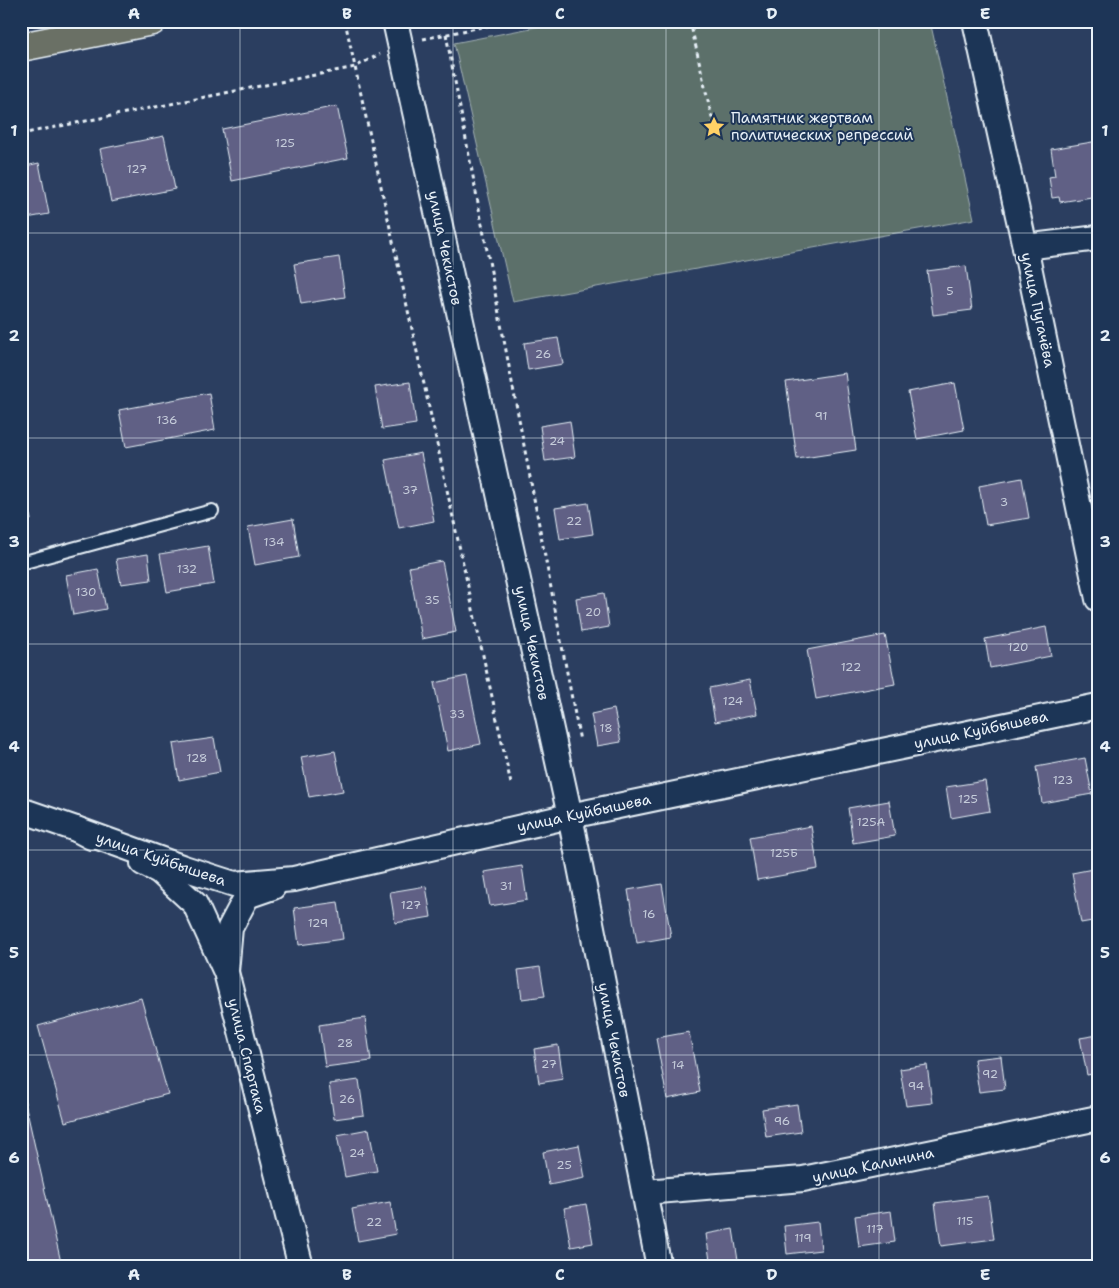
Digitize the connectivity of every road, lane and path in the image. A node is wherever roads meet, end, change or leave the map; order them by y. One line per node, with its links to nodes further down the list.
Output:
1 (152, 21): 8 (main road)
2 (344, 21): 9 (path)
3 (511, 21): 7 (path)
4 (690, 21): 10 (path)
5 (975, 21): 13 (street, улица Пугачёва)
6 (398, 32): 7 (path); 9 (path); 21 (street, улица Чекистов)
7 (446, 34): 18 (path)
8 (21, 47)
9 (355, 67): 11 (path); 19 (path)
10 (714, 126)
11 (21, 134)
12 (1098, 238): 13 (street)
13 (1025, 247): 16 (street, улица Пугачёва)
14 (212, 510): 15 (lane)
15 (21, 563)
16 (1098, 599)
17 (1098, 706): 21 (street, улица Куйбышева)
18 (580, 743)
19 (511, 784)
20 (21, 810): 22 (street)
21 (570, 816): 23 (street, улица Куйбышева); 26 (street, улица Чекистов)
22 (76, 829): 23 (street, улица Куйбышева); 24 (street)
23 (294, 879): 24 (street, улица Спартака)
24 (226, 972): 27 (street, улица Спартака)
25 (1098, 1118): 26 (street, улица Калинина)
26 (645, 1192): 28 (street, улица Чекистов)
27 (301, 1267)
28 (659, 1267)

